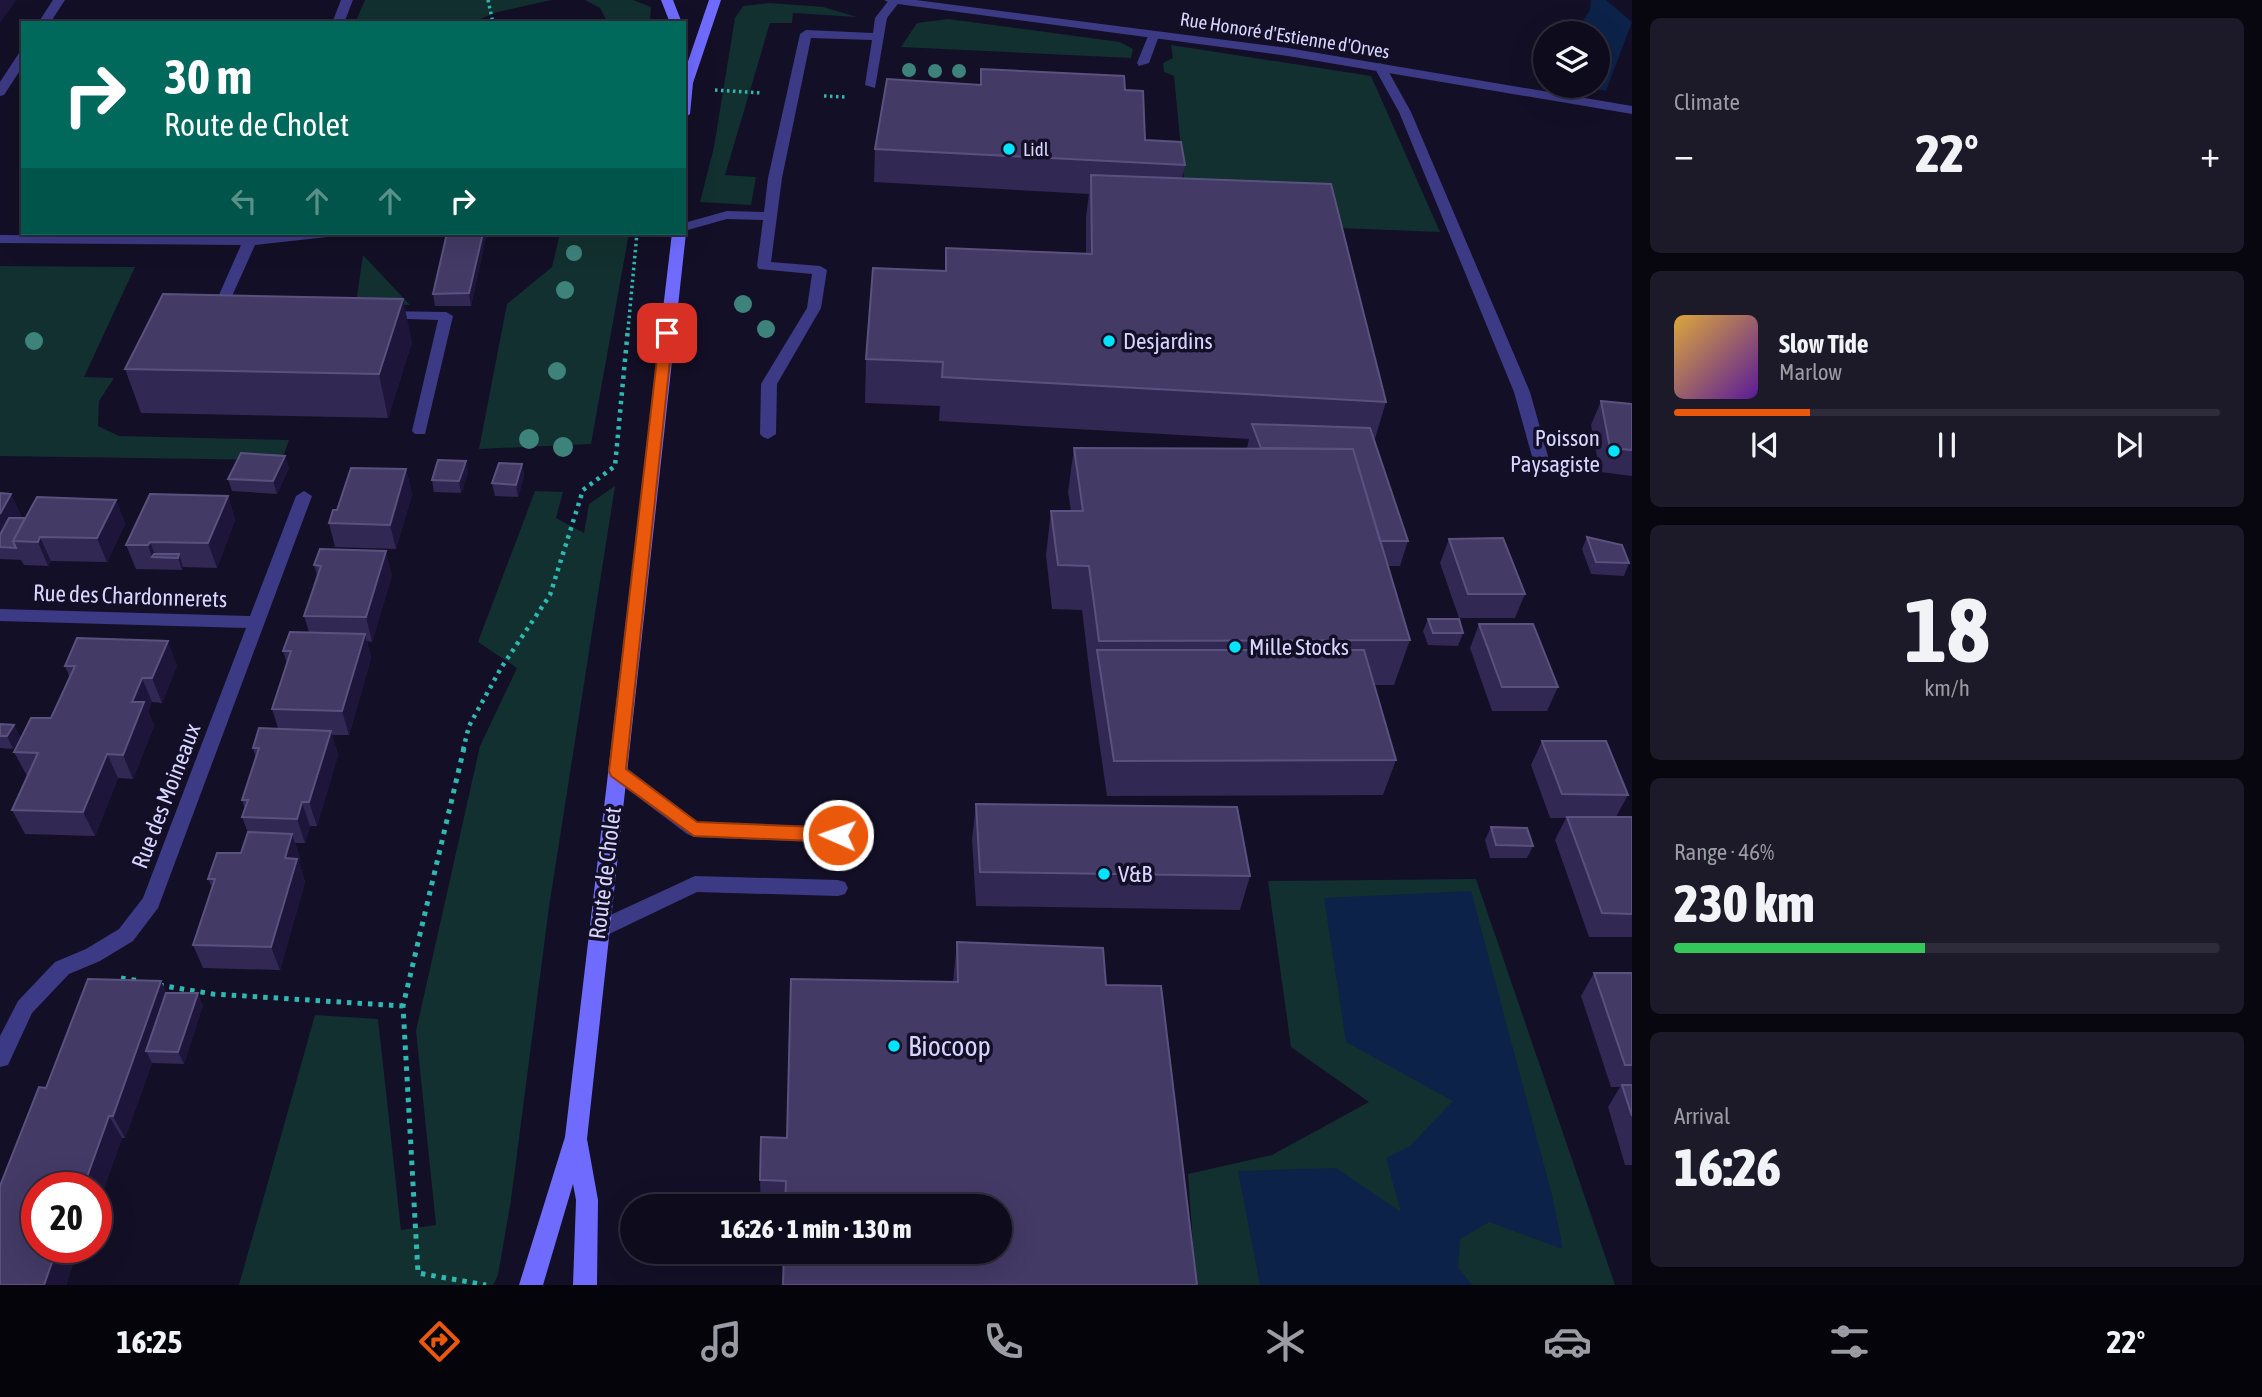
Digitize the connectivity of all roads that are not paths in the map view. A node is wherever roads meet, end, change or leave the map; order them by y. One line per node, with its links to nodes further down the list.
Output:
1 (59, 0): 6 (street)
2 (347, 0): 7 (street)
3 (667, 0): 8 (main road)
4 (715, 0): 15 (main road)
5 (892, 1): 9 (street, Rue Honoré d'Estienne d'Orves); 10 (street)
6 (45, 21)
7 (339, 21)
8 (675, 21)
9 (1154, 33): 12 (street); 13 (street, Rue Honoré d'Estienne d'Orves)
10 (878, 37): 16 (street); 20 (street)
11 (21, 59): 17 (street)
12 (1143, 64)
13 (1380, 67): 19 (street, Rue Honoré d'Estienne d'Orves); 30 (street)
14 (686, 78): 15 (main road)
15 (687, 83): 18 (main road)
16 (871, 85)
17 (0, 92)
18 (686, 93)
19 (1632, 110)
20 (770, 216): 21 (street); 29 (street)
21 (686, 226)
22 (289, 235): 24 (street)
23 (678, 235): 34 (main road, Route de Cholet)
24 (251, 237): 25 (street); 26 (street)
25 (0, 239)
26 (237, 313)
27 (363, 314): 28 (street)
28 (421, 431)
29 (768, 434)
30 (1543, 467)
31 (304, 496): 33 (street, Rue des Moineaux)
32 (0, 615): 33 (street, Rue des Chardonnerets)
33 (258, 622): 38 (street, Rue des Moineaux)
34 (617, 771): 35 (street); 37 (main road, Route de Cholet)
35 (838, 835)
36 (838, 888): 37 (street)
37 (598, 930): 39 (main road, Route de Cholet)
38 (0, 1058)
39 (576, 1138): 40 (main road, Route de Cholet); 41 (main road, Route de Cholet)
40 (531, 1285)
41 (585, 1285)

